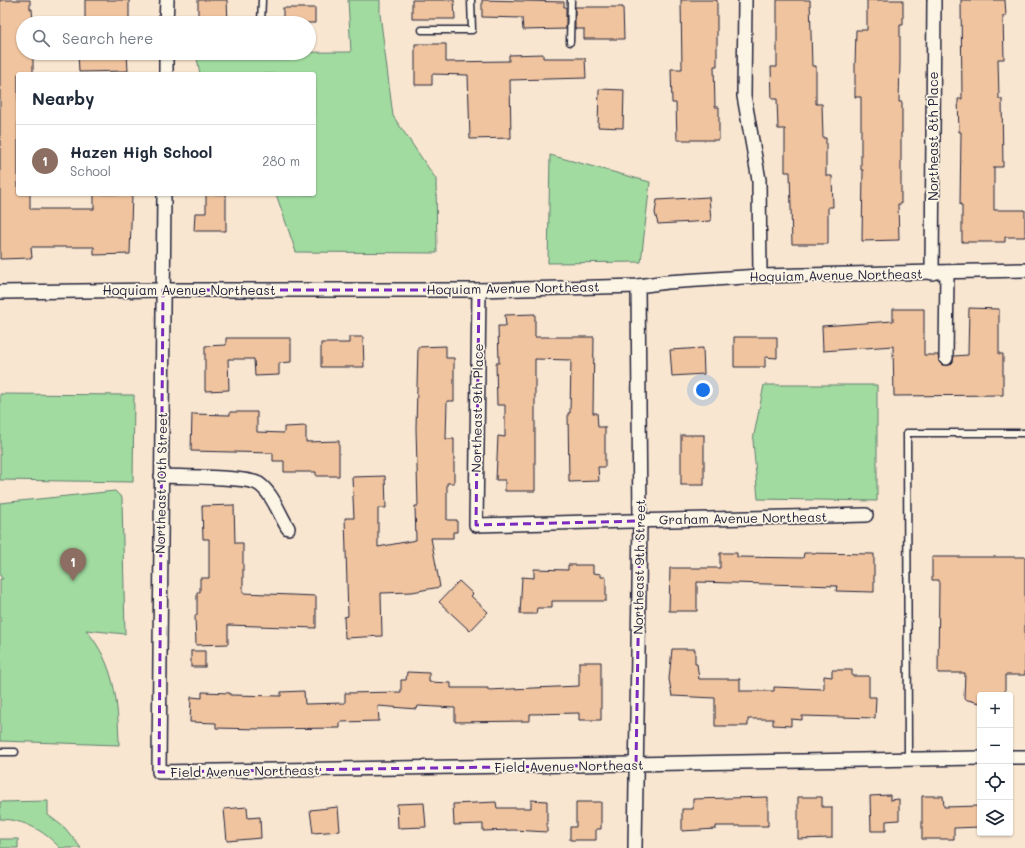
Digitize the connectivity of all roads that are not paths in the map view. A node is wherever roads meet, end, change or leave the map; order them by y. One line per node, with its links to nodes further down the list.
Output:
1 (167, 0): 7 (street)
2 (262, 0): 8 (lane)
3 (471, 0): 9 (lane)
4 (571, 0): 10 (lane)
5 (745, 0): 17 (street)
6 (934, 0): 16 (street, Northeast 8th Place)
7 (166, 16)
8 (261, 16)
9 (422, 30)
10 (570, 42)
11 (166, 60): 12 (street)
12 (166, 72)
13 (164, 196): 19 (street, Northeast 10th Street)
14 (1025, 270): 15 (street, Hoquiam Avenue Northeast)
15 (947, 272): 16 (street, Hoquiam Avenue Northeast); 22 (street)
16 (932, 273): 17 (street, Hoquiam Avenue Northeast)
17 (760, 276): 18 (street, Hoquiam Avenue Northeast)
18 (638, 286): 20 (street, Hoquiam Avenue Northeast); 26 (street, Northeast 9th Street)
19 (163, 290): 20 (street, Hoquiam Avenue Northeast); 21 (street, Hoquiam Avenue Northeast); 24 (street, Northeast 10th Street)
20 (479, 290): 27 (street, Northeast 9th Place)
21 (0, 292)
22 (946, 358)
23 (1025, 433): 34 (lane)
24 (161, 476): 28 (street); 36 (street, Northeast 10th Street)
25 (866, 515): 26 (street, Graham Avenue Northeast)
26 (640, 521): 27 (street, Graham Avenue Northeast); 35 (street, Northeast 9th Street)
27 (476, 525)
28 (288, 528)
29 (0, 752): 30 (lane)
30 (15, 752)
31 (1013, 757): 32 (street)
32 (1025, 757)
33 (977, 758): 34 (street, Field Avenue Northeast)
34 (908, 759): 35 (street, Field Avenue Northeast)
35 (636, 765): 36 (street, Field Avenue Northeast); 37 (street, Northeast 9th Street)
36 (159, 772)
37 (635, 848)

